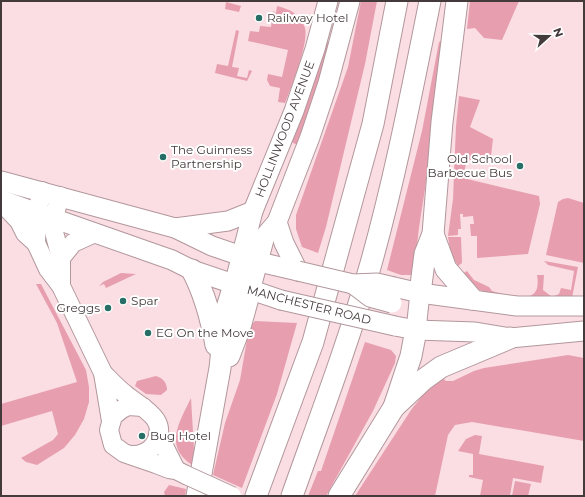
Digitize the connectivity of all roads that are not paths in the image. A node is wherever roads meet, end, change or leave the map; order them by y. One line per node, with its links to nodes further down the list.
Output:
1 (328, 1): 10 (highway, HOLLINWOOD AVENUE)
2 (350, 1): 12 (highway, HOLLINWOOD AVENUE)
3 (396, 1): 41 (highway)
4 (430, 1): 42 (highway)
5 (457, 1): 16 (highway)
6 (1, 180): 7 (highway)
7 (42, 191): 8 (highway); 11 (main road)
8 (60, 196): 11 (main road); 13 (highway)
9 (1, 201): 11 (highway, MANCHESTER ROAD); 15 (main road)
10 (253, 211): 13 (highway); 17 (highway, HOLLINWOOD AVENUE)
11 (45, 215): 14 (highway, MANCHESTER ROAD); 15 (main road); 18 (main road)
12 (277, 222): 19 (highway, HOLLINWOOD AVENUE); 21 (highway)
13 (175, 228): 17 (highway)
14 (95, 233): 18 (main road); 20 (highway, MANCHESTER ROAD)
15 (36, 243): 22 (main road)
16 (432, 247): 24 (highway); 25 (highway)
17 (240, 256): 19 (highway); 23 (highway, HOLLINWOOD AVENUE)
18 (61, 258): 22 (main road)
19 (259, 262): 21 (highway); 23 (highway, HOLLINWOOD AVENUE)
20 (192, 270): 23 (highway, MANCHESTER ROAD); 29 (highway)
21 (298, 271): 25 (highway, bridge)
22 (61, 286): 32 (main road)
23 (242, 288): 27 (highway, MANCHESTER ROAD, bridge); 29 (highway); 31 (highway)
24 (472, 299): 25 (highway); 26 (highway)
25 (419, 301): 27 (highway)
26 (584, 306)
27 (416, 330): 30 (highway, MANCHESTER ROAD); 33 (highway)
28 (584, 331): 30 (highway, MANCHESTER ROAD)
29 (219, 332): 31 (highway)
30 (510, 338): 33 (highway)
31 (220, 368): 39 (highway)
32 (103, 373): 34 (main road); 35 (main road)
33 (414, 375): 43 (highway)
34 (143, 407): 35 (main road); 36 (main road)
35 (111, 421): 37 (main road)
36 (158, 434): 37 (main road); 38 (main road)
37 (132, 455): 38 (main road)
38 (181, 472): 40 (main road, bridge)
39 (197, 496)
40 (232, 496)
41 (256, 496)
42 (292, 496)
43 (339, 496)

